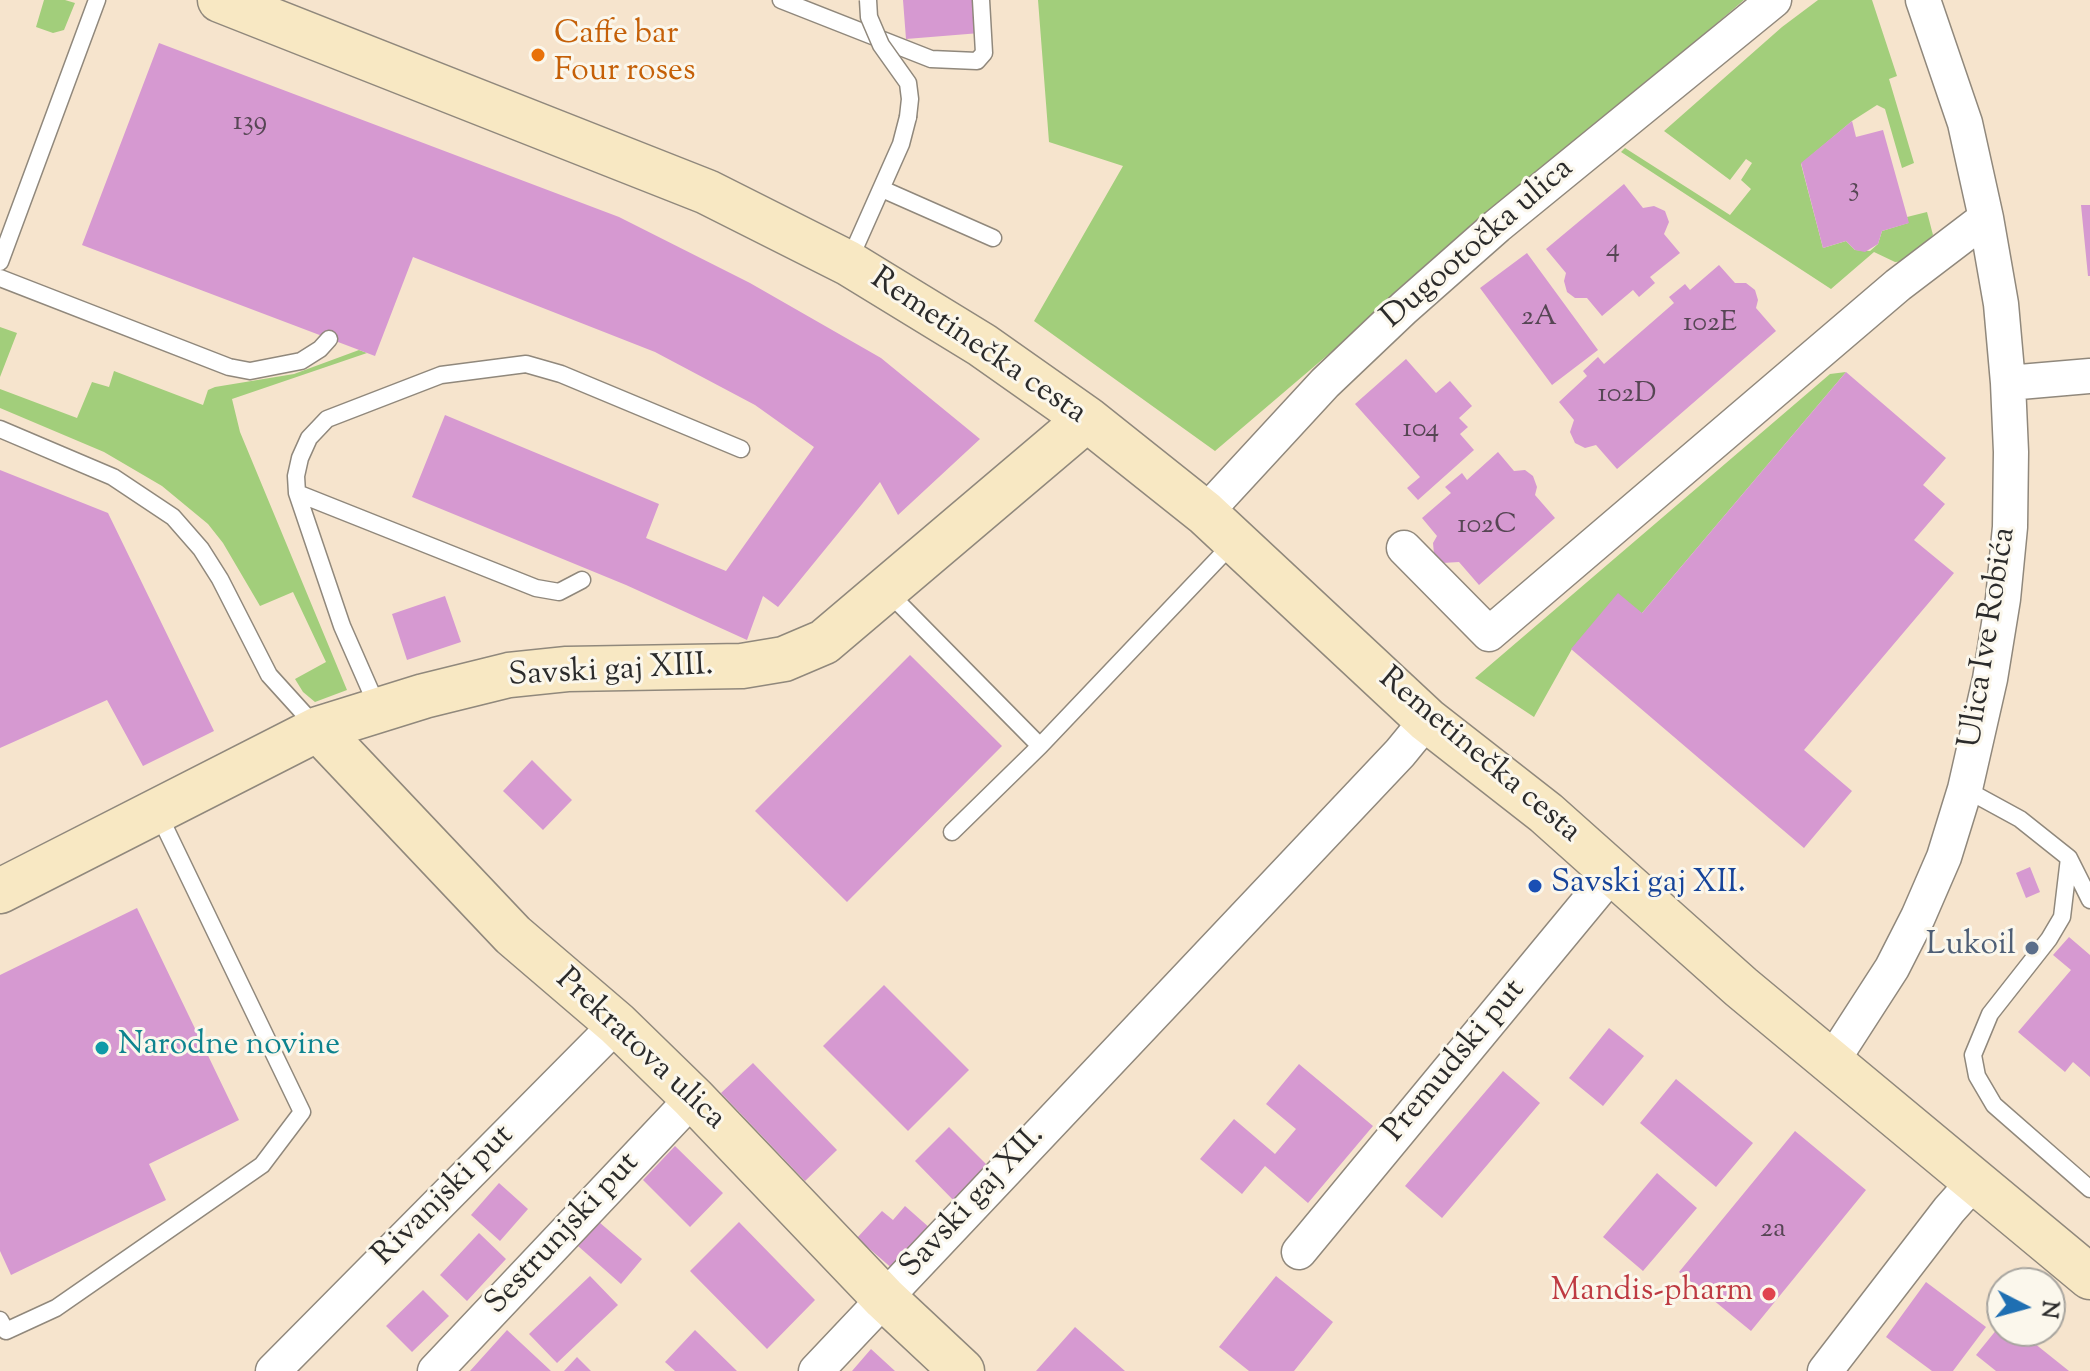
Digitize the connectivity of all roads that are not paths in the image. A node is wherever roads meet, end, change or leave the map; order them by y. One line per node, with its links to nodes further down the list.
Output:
1 (97, 0): 12 (lane)
2 (220, 0): 13 (main road, Remetinečka cesta)
3 (781, 0): 8 (lane)
4 (869, 0): 8 (lane); 9 (lane, Remetinečka cesta, bridge)
5 (981, 0): 8 (lane)
6 (1774, 0): 22 (street, Dugootočka ulica)
7 (1923, 0): 10 (street, Ulica Ive Robića)
8 (873, 36)
9 (882, 189): 11 (lane); 13 (lane, Remetinečka cesta)
10 (1986, 218): 17 (street, Ulica Ive Robića); 23 (street)
11 (993, 238)
12 (0, 262)
13 (848, 263): 18 (main road, Remetinečka cesta)
14 (0, 278): 15 (lane)
15 (329, 339)
16 (2090, 376): 17 (street)
17 (2008, 383): 30 (street, Ulica Ive Robića)
18 (1087, 419): 22 (main road, Remetinečka cesta); 25 (main road, Savski gaj XIII.)
19 (0, 429): 28 (lane)
20 (741, 449): 21 (lane)
21 (297, 493): 24 (lane); 26 (lane)
22 (1220, 527): 27 (main road, Remetinečka cesta); 29 (lane)
23 (1404, 548)
24 (582, 580)
25 (885, 589): 26 (main road, Savski gaj XIII.); 29 (lane)
26 (379, 710): 28 (main road, Savski gaj XIII.)
27 (1427, 720): 34 (main road, Remetinečka cesta); 44 (street, Savski gaj XII.)
28 (318, 729): 31 (main road, Savski gaj XIII.); 37 (main road, Prekratova ulica)
29 (1040, 746): 32 (lane)
30 (1965, 789): 33 (lane); 38 (street, Ulica Ive Robića)
31 (157, 812): 35 (main road, Savski gaj XIII.); 45 (lane)
32 (952, 832)
33 (2069, 858): 36 (lane); 41 (lane)
34 (1613, 872): 38 (main road, Remetinečka cesta); 42 (street, Premudski put)
35 (0, 891)
36 (2090, 900)
37 (617, 1024): 39 (main road, Prekratova ulica); 46 (street, Rivanjski put)
38 (1832, 1061): 40 (main road, Remetinečka cesta)
39 (693, 1098): 44 (main road, Prekratova ulica); 47 (street, Sestrunjski put)
40 (1974, 1182): 43 (main road, Remetinečka cesta); 50 (street)
41 (2090, 1189)
42 (1299, 1252)
43 (2090, 1277)
44 (884, 1298): 48 (street, Savski gaj XII.); 49 (main road, Prekratova ulica)
45 (0, 1320)
46 (273, 1371)
47 (435, 1371)
48 (816, 1371)
49 (962, 1371)
50 (1825, 1371)

